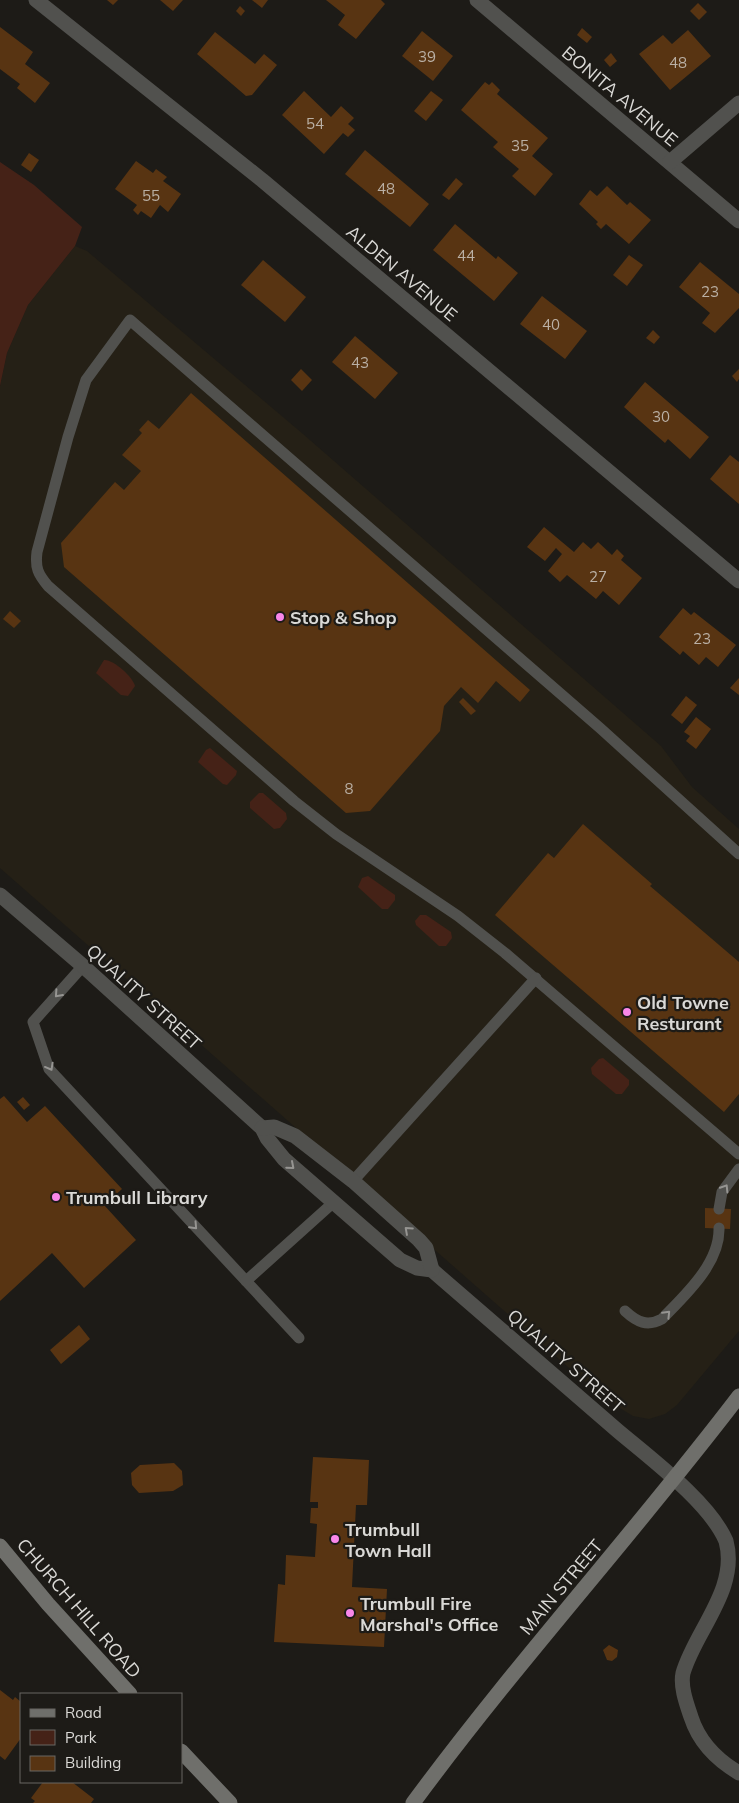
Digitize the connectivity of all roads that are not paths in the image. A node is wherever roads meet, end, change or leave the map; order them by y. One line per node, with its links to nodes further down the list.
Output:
1 (36, 0): 6 (street, ALDEN AVENUE)
2 (477, 0): 4 (street, BONITA AVENUE)
3 (739, 103): 4 (street)
4 (670, 162): 5 (street, BONITA AVENUE)
5 (739, 220)
6 (739, 581)
7 (739, 854): 10 (lane)
8 (0, 895): 9 (street, QUALITY STREET)
9 (83, 966): 11 (street, QUALITY STREET); 19 (lane, one-way to 19)
10 (536, 978): 12 (lane); 14 (lane)
11 (262, 1128): 14 (street); 15 (street, QUALITY STREET, one-way to 15)
12 (739, 1154)
13 (739, 1169): 16 (lane, one-way to 13)
14 (353, 1181): 15 (street); 18 (street, one-way to 14)
15 (334, 1202): 18 (street, QUALITY STREET); 19 (lane)
16 (719, 1209)
17 (719, 1228): 20 (lane, one-way to 17)
18 (432, 1270): 23 (street, QUALITY STREET)
19 (246, 1281): 21 (lane)
20 (625, 1311)
21 (299, 1338)
22 (739, 1396): 23 (main road, MAIN STREET)
23 (675, 1481): 27 (street, QUALITY STREET); 29 (main road, MAIN STREET)
24 (0, 1546): 25 (main road, CHURCH HILL ROAD)
25 (129, 1693)
26 (182, 1752): 28 (main road)
27 (739, 1773)
28 (230, 1803)
29 (413, 1803)

